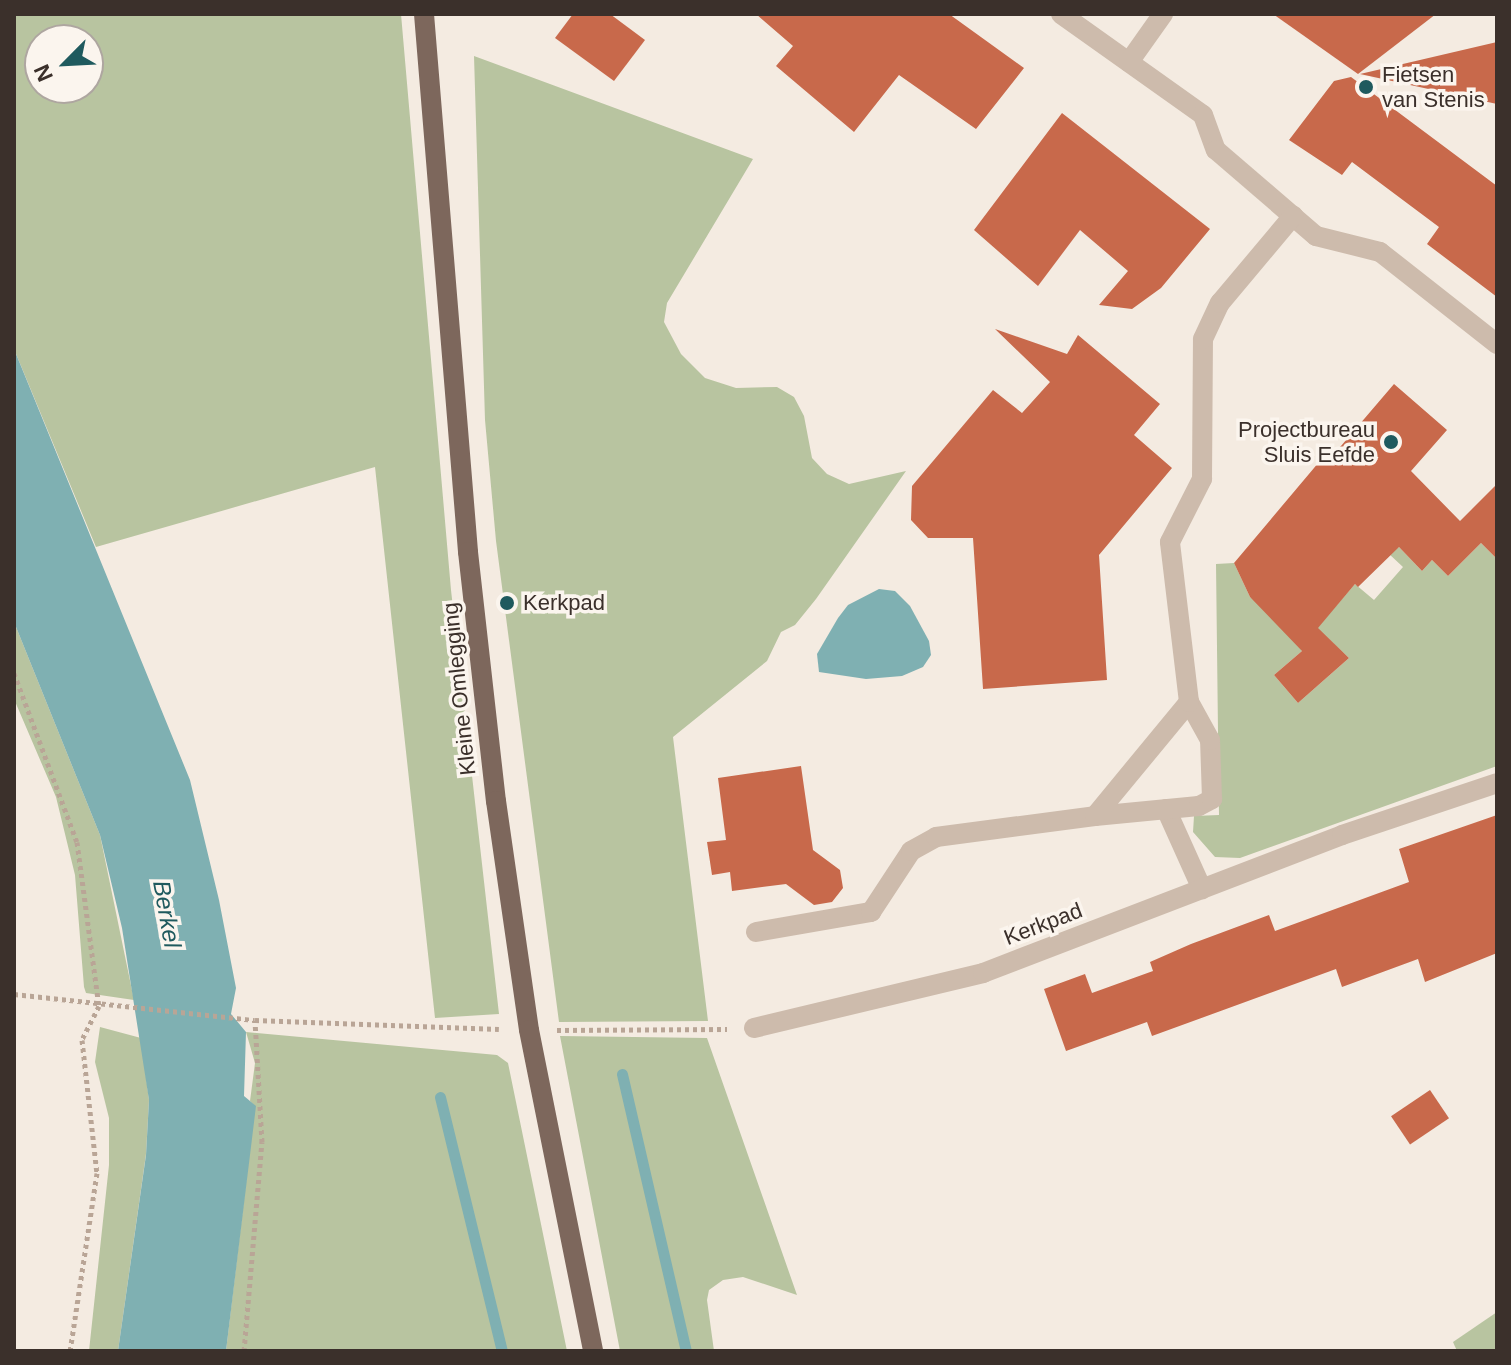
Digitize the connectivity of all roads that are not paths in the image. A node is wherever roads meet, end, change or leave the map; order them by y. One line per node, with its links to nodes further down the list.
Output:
1 (424, 14): 14 (main road, Kleine Omlegging)
2 (1061, 14): 4 (street)
3 (1163, 14): 4 (street)
4 (1129, 62): 5 (street)
5 (1293, 216): 6 (street); 7 (street)
6 (1497, 344)
7 (1189, 702): 9 (street); 10 (street)
8 (1497, 783): 11 (street, Kerkpad)
9 (1166, 809): 10 (street); 11 (street)
10 (1095, 816): 12 (street)
11 (1202, 889): 13 (street, Kerkpad)
12 (756, 932)
13 (754, 1028)
14 (593, 1351)

